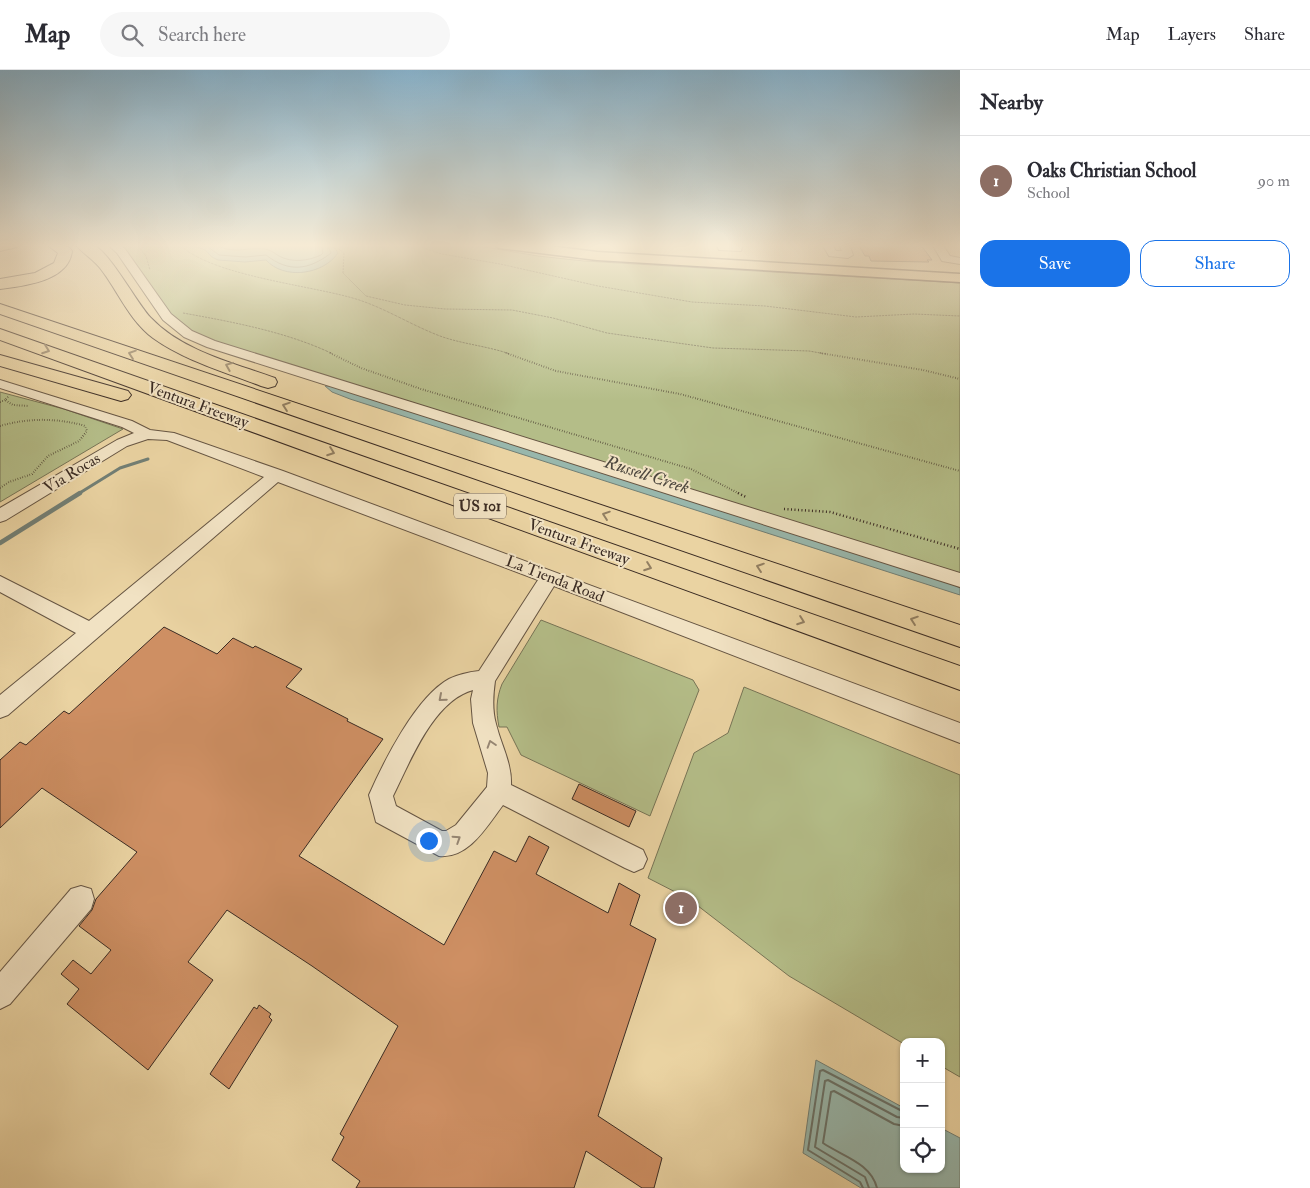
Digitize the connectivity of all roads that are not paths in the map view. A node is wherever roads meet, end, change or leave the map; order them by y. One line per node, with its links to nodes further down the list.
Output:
1 (126, 296): 10 (highway, one-way to 1)
2 (152, 296): 13 (street)
3 (0, 309): 10 (highway, Ventura Freeway / US 101, one-way to 3)
4 (0, 334): 8 (highway, Ventura Freeway / US 101, one-way to 8)
5 (0, 360): 8 (highway)
6 (0, 384): 7 (street)
7 (147, 434): 9 (street, La Tienda Road); 11 (street, Via Rocas)
8 (304, 443): 17 (highway, Ventura Freeway / US 101, one-way to 17)
9 (277, 475): 12 (street, La Tienda Road); 15 (street)
10 (548, 495): 16 (highway, Ventura Freeway / US 101, one-way to 10)
11 (0, 516)
12 (550, 577): 18 (street); 20 (street, La Tienda Road)
13 (960, 580)
14 (0, 583): 15 (street)
15 (90, 631): 19 (street)
16 (960, 636)
17 (960, 678)
18 (485, 679): 21 (street, one-way to 18); 21 (street, one-way to 21)
19 (0, 708)
20 (960, 733)
21 (499, 791): 22 (street)
22 (634, 859)
23 (81, 899): 24 (street)
24 (0, 994)

